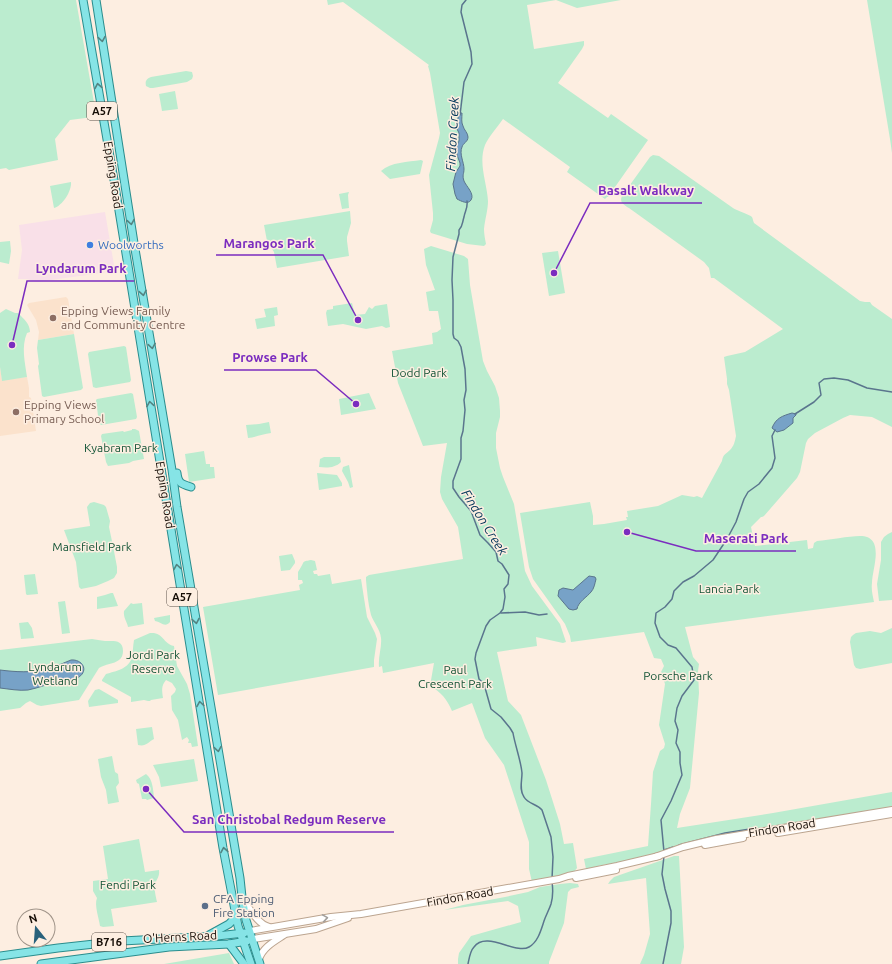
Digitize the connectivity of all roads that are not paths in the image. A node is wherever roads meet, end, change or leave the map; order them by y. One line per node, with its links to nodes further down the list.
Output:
1 (83, 0): 10 (main road, Epping Road / A57, one-way to 1)
2 (96, 0): 3 (main road, Epping Road, one-way to 3)
3 (166, 430): 4 (main road); 8 (main road, Epping Road, one-way to 8)
4 (191, 487)
5 (892, 810): 7 (main road, Findon Road)
6 (892, 814): 7 (main road, Findon Road)
7 (674, 851): 9 (main road, Findon Road)
8 (242, 897): 11 (main road); 12 (main road, Epping Road)
9 (361, 914): 11 (main road, Findon Road, one-way to 9); 14 (main road, Findon Road)
10 (236, 917): 13 (main road, Epping Road); 15 (main road)
11 (270, 927): 12 (main road, Findon Road)
12 (250, 931): 13 (main road, O'Herns Road); 16 (main road, Epping Road)
13 (240, 934): 15 (main road, O'Herns Road / B716); 17 (main road, Epping Road)
14 (286, 934): 16 (main road, Findon Road); 20 (main road)
15 (206, 936): 19 (main road, O'Herns Road / B716)
16 (253, 939): 17 (main road, O'Herns Road); 20 (main road, Epping Road)
17 (243, 942): 18 (main road, O'Herns Road / B716); 23 (main road, Epping Road)
18 (229, 944): 21 (main road, O'Herns Road / B716); 22 (main road)
19 (0, 956)
20 (260, 961)
21 (41, 964)
22 (244, 964)
23 (251, 964)

